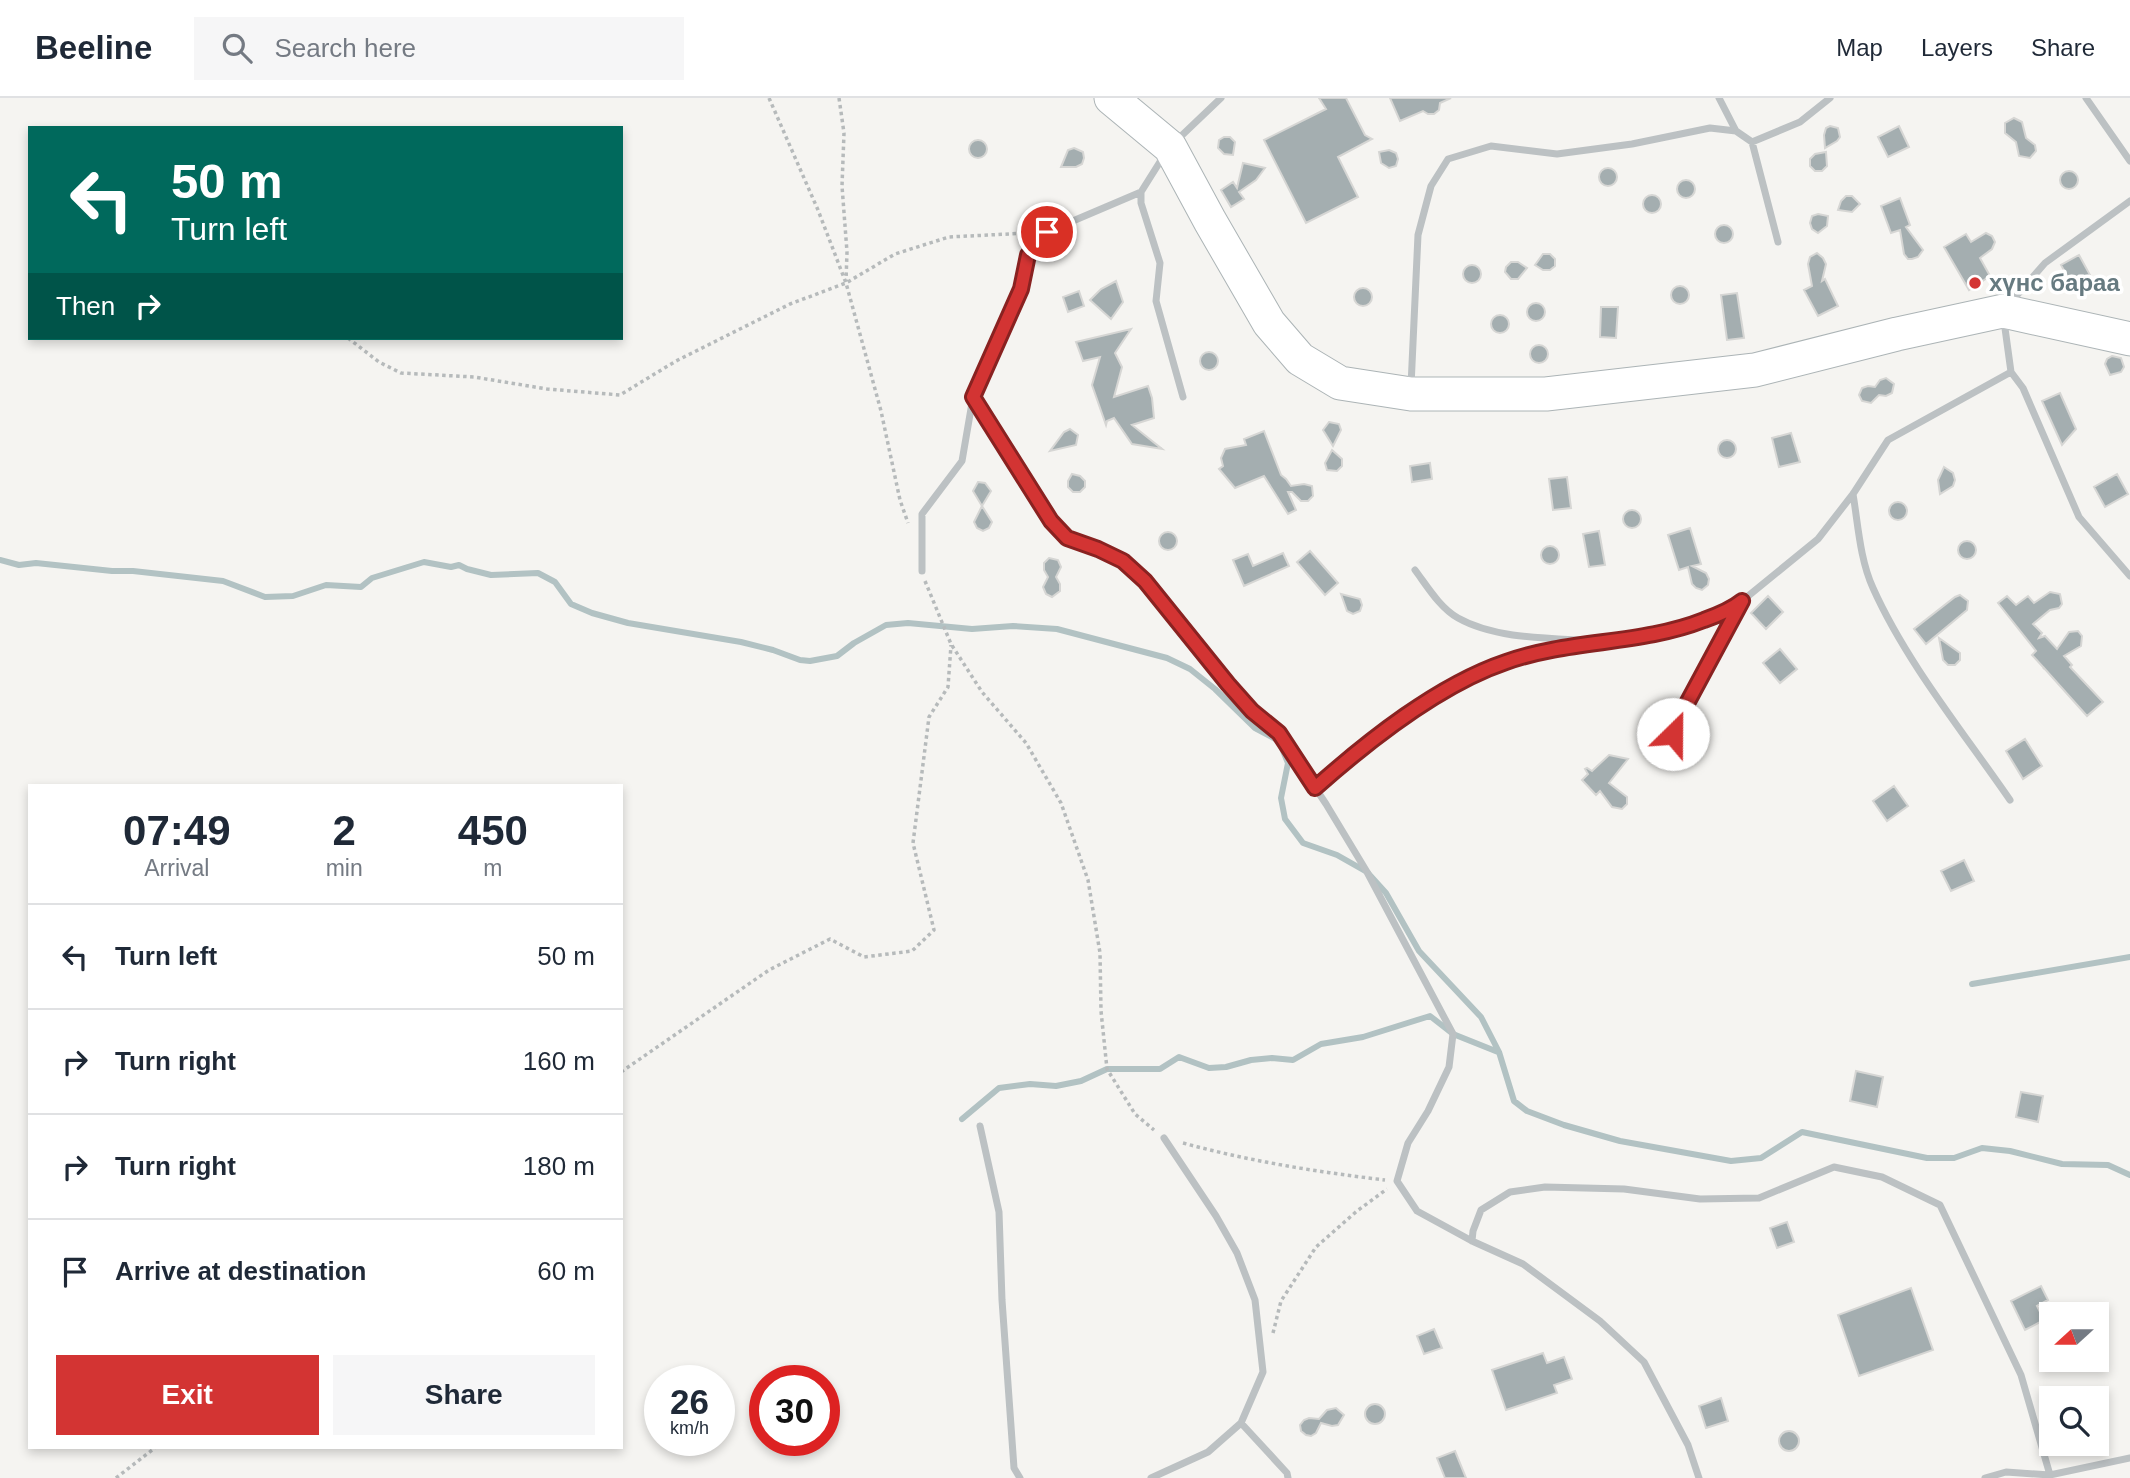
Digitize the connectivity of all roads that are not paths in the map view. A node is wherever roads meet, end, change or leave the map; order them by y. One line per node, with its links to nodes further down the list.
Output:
1 (1111, 98): 8 (street)
2 (1221, 98): 8 (street)
3 (1719, 98): 6 (street)
4 (1830, 98): 7 (street)
5 (2087, 98): 9 (street)
6 (1736, 131): 7 (street); 16 (street)
7 (1752, 142): 12 (street)
8 (1170, 147): 10 (street); 16 (street)
9 (2130, 161)
10 (1141, 192): 17 (street); 18 (street)
11 (2130, 201): 13 (street)
12 (1778, 242)
13 (2003, 311): 14 (street); 15 (street); 16 (street)
14 (2130, 339)
15 (2011, 372): 19 (street); 22 (street)
16 (1411, 394)
17 (973, 397): 21 (street); 26 (street)
18 (1183, 397)
19 (1853, 494): 23 (street); 27 (street)
20 (1415, 570): 24 (street)
21 (922, 571)
22 (2130, 576)
23 (1742, 601): 24 (street); 25 (street)
24 (1612, 642): 26 (street)
25 (1673, 734)
26 (1315, 788): 30 (street)
27 (2010, 800)
28 (980, 1126): 34 (street)
29 (1164, 1138): 31 (street)
30 (1472, 1241): 33 (street); 37 (street)
31 (1241, 1423): 35 (street); 36 (street)
32 (2130, 1458): 33 (street)
33 (2050, 1475): 38 (street)
34 (1020, 1478)
35 (1151, 1478)
36 (1287, 1478)
37 (1699, 1478)
38 (1985, 1478)

